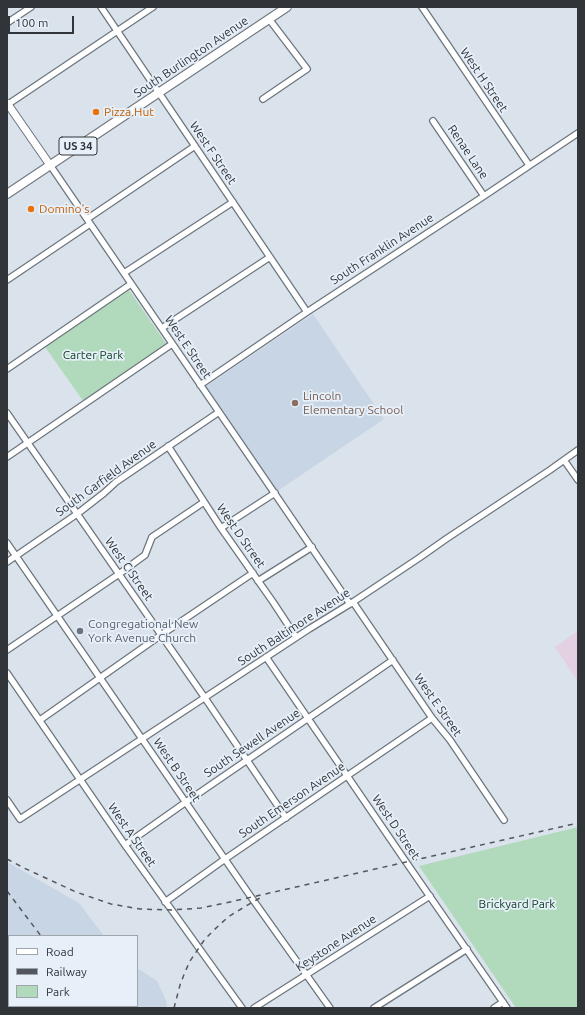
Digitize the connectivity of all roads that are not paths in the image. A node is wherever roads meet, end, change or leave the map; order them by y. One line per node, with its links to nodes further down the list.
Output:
1 (31, 7): 7 (street)
2 (101, 7): 8 (street, West F Street)
3 (153, 7): 8 (street)
4 (287, 7): 6 (highway, South Burlington Avenue / US 34)
5 (422, 7): 16 (street, West H Street)
6 (269, 19): 9 (highway, South Burlington Avenue / US 34); 10 (street)
7 (7, 23)
8 (117, 30): 9 (street, West F Street); 11 (street)
9 (159, 93): 14 (street, West F Street); 15 (highway, South Burlington Avenue / US 34)
10 (263, 99)
11 (7, 104): 15 (main road, West E Street)
12 (434, 122): 18 (street, Renae Lane)
13 (578, 133): 16 (street, South Franklin Avenue)
14 (195, 146): 19 (street, West F Street); 20 (street)
15 (50, 165): 17 (highway, South Burlington Avenue / US 34); 20 (street, West E Street)
16 (529, 165): 18 (street, South Franklin Avenue)
17 (7, 194)
18 (484, 196): 25 (street, South Franklin Avenue)
19 (233, 202): 21 (street, West F Street); 22 (street)
20 (88, 221): 22 (street, West E Street); 23 (street)
21 (270, 257): 25 (street, West F Street); 26 (street)
22 (124, 273): 24 (street, West E Street)
23 (7, 280)
24 (131, 284): 26 (street, West E Street); 28 (street)
25 (307, 312): 29 (street, South Franklin Avenue)
26 (162, 328): 27 (street, West E Street)
27 (172, 344): 29 (street, West E Street); 32 (street)
28 (7, 369)
29 (200, 385): 30 (street, West E Street)
30 (219, 412): 33 (street, South Garfield Avenue); 38 (street, West E Street)
31 (7, 413): 32 (street, West C Street)
32 (27, 442): 35 (street); 40 (street, West C Street)
33 (168, 446): 39 (street, West D Street); 40 (street, South Garfield Avenue)
34 (578, 450): 36 (street, South Baltimore Avenue)
35 (7, 457)
36 (564, 460): 37 (street); 49 (street, South Baltimore Avenue)
37 (578, 480)
38 (274, 493): 41 (street); 43 (street, West E Street)
39 (204, 502): 41 (street, West D Street); 47 (street)
40 (77, 514): 44 (street, South Garfield Avenue); 47 (street, West C Street)
41 (222, 528): 46 (street, West D Street)
42 (7, 543): 44 (street, West B Street)
43 (312, 547): 48 (street); 49 (street, West E Street)
44 (16, 556): 45 (street, South Garfield Avenue); 50 (street, West B Street)
45 (7, 562)
46 (253, 573): 48 (street, West D Street); 51 (street)
47 (119, 574): 50 (street); 51 (street, West C Street)
48 (258, 581): 52 (street, West D Street)
49 (351, 603): 52 (street, South Baltimore Avenue); 55 (street, West E Street)
50 (58, 616): 53 (street); 57 (street, West B Street)
51 (161, 635): 57 (street); 58 (street, West C Street)
52 (296, 637): 54 (street, South Baltimore Avenue)
53 (7, 650)
54 (266, 658): 58 (street, South Baltimore Avenue); 59 (street, West D Street)
55 (393, 660): 59 (street, South Sewell Avenue); 60 (street, West E Street)
56 (7, 673): 61 (street, West A Street)
57 (100, 678): 61 (street); 62 (street, West B Street)
58 (205, 698): 62 (street, South Baltimore Avenue); 63 (street, West C Street)
59 (308, 718): 63 (street, South Sewell Avenue); 64 (street, West D Street)
60 (432, 718): 64 (street, South Emerson Avenue); 69 (street, West E Street)
61 (40, 720): 65 (street, West A Street)
62 (142, 739): 65 (street, South Baltimore Avenue); 67 (street, West B Street)
63 (247, 760): 67 (street, South Sewell Avenue); 68 (street, West C Street)
64 (348, 776): 68 (street, South Emerson Avenue); 72 (street, West D Street)
65 (80, 780): 66 (street, South Baltimore Avenue); 70 (street, West A Street)
66 (7, 800)
67 (186, 802): 70 (street, South Sewell Avenue); 71 (street, West B Street)
68 (286, 818): 71 (street, South Emerson Avenue)
69 (504, 820)
70 (125, 845): 73 (street, West A Street)
71 (225, 859): 73 (street, South Emerson Avenue); 75 (street, West B Street)
72 (430, 896): 74 (street, West D Street); 75 (street, Keystone Avenue)
73 (165, 902): 77 (street, West A Street)
74 (467, 949): 76 (street, West D Street); 80 (street)
75 (306, 975): 78 (street, Keystone Avenue); 79 (street, West B Street)
76 (503, 1002): 81 (street); 82 (street, West D Street)
77 (242, 1008)
78 (254, 1008)
79 (330, 1008)
80 (374, 1008)
81 (494, 1008)
82 (508, 1008)

